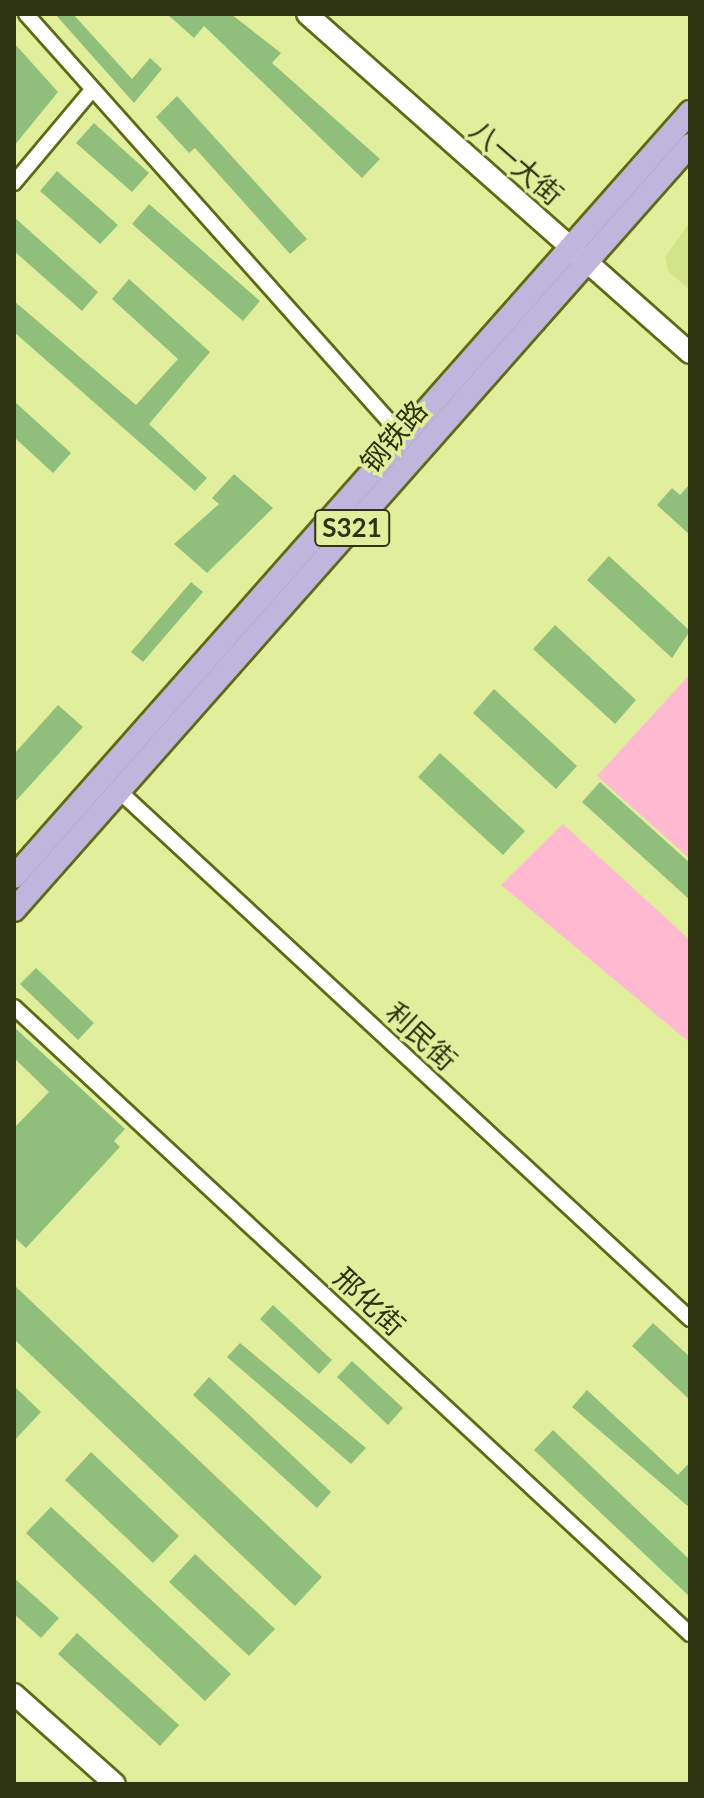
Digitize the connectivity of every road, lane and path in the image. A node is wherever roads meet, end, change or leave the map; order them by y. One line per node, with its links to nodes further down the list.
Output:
1 (26, 14): 4 (street)
2 (307, 14): 8 (street, 八一大街)
3 (328, 14): 8 (street, 八一大街)
4 (92, 90): 7 (street); 11 (street)
5 (690, 112): 8 (main road, 钢铁路 / S321)
6 (690, 145): 8 (main road, 钢铁路 / S321)
7 (14, 183)
8 (584, 250): 9 (street, 八一大街); 10 (street, 八一大街); 11 (main road, 钢铁路 / S321); 12 (main road, 钢铁路 / S321)
9 (690, 334)
10 (690, 353)
11 (403, 437): 13 (main road, 钢铁路 / S321)
12 (119, 791): 14 (main road, 钢铁路 / S321); 16 (street, 利民街)
13 (14, 877)
14 (14, 910)
15 (14, 1007): 17 (street, 邢化街)
16 (690, 1319)
17 (690, 1632)
18 (14, 1694): 21 (street)
19 (14, 1712): 20 (street)
20 (95, 1784)
21 (115, 1784)

